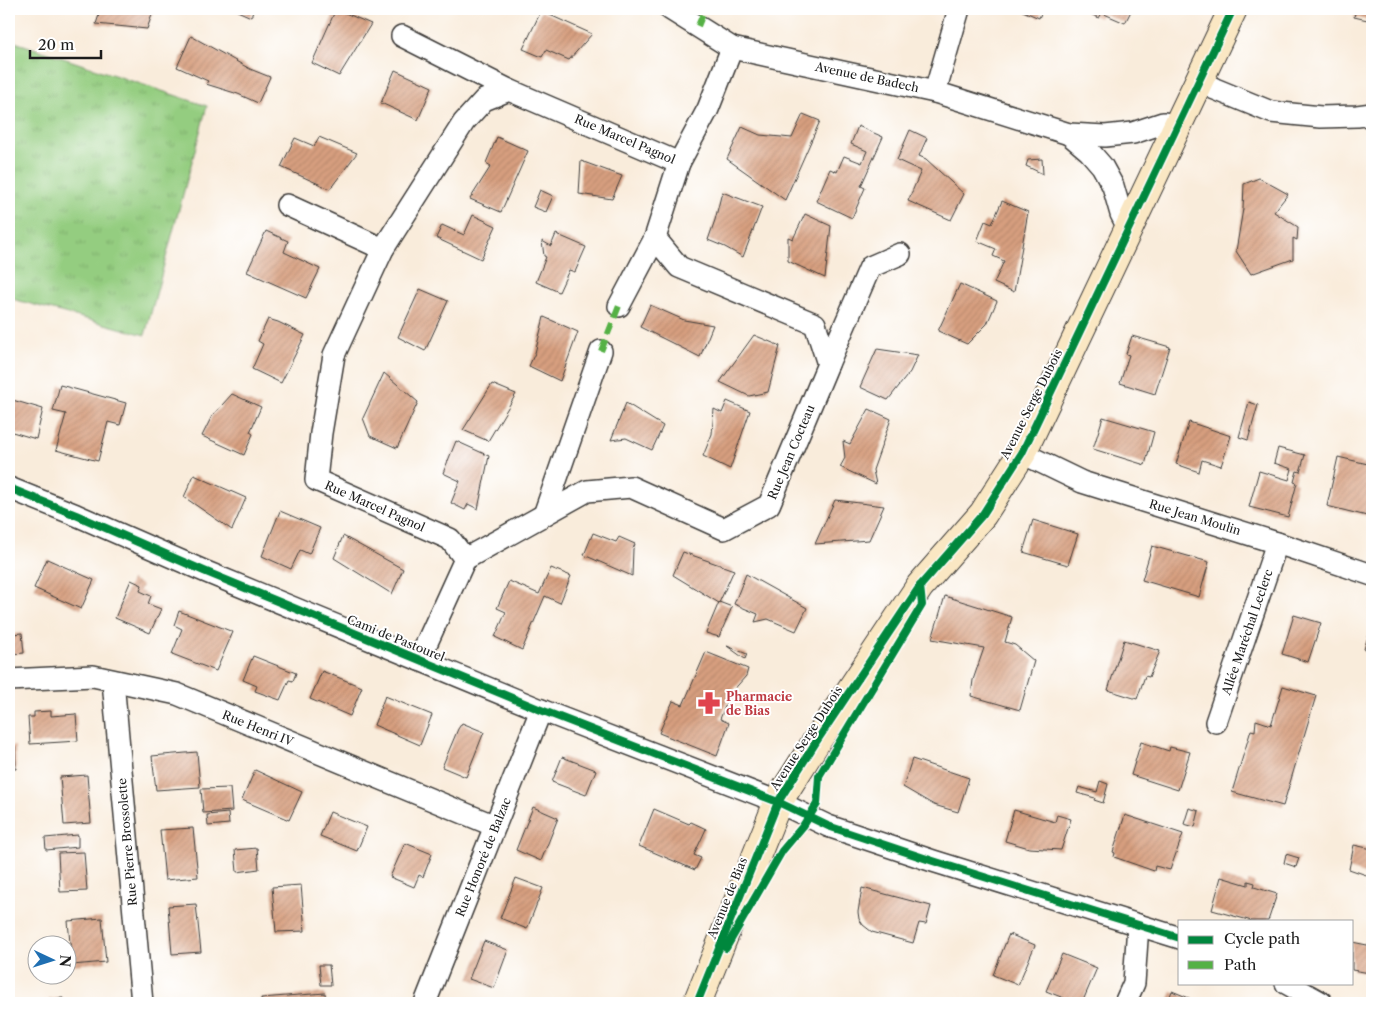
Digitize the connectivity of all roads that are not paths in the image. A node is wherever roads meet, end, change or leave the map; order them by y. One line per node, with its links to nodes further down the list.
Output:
1 (670, 9): 5 (street, Avenue de Badech)
2 (959, 9): 8 (street)
3 (1233, 9): 6 (street, Avenue Serge Dubois)
4 (402, 36): 7 (street, Rue Marcel Pagnol)
5 (732, 48): 8 (street, Avenue de Badech); 12 (street, Rue Marcel Pagnol)
6 (1199, 81): 9 (street); 10 (street, Avenue Serge Dubois)
7 (509, 90): 12 (street, Rue Marcel Pagnol); 16 (street, Rue Marcel Pagnol)
8 (935, 92): 11 (street, Avenue de Badech)
9 (1372, 114)
10 (1179, 125): 11 (street); 14 (street, Avenue Serge Dubois)
11 (1069, 134): 14 (street)
12 (679, 163): 15 (street)
13 (286, 205): 16 (street)
14 (1128, 228): 21 (street, Avenue Serge Dubois)
15 (655, 238): 18 (street); 20 (street)
16 (384, 249): 25 (street, Rue Marcel Pagnol)
17 (900, 254): 20 (street, Rue Jean Cocteau)
18 (619, 306)
19 (601, 351): 23 (street)
20 (828, 364): 23 (street, Rue Jean Cocteau)
21 (1022, 453): 24 (street, Rue Jean Moulin); 32 (street, Avenue Serge Dubois)
22 (9, 488): 27 (street, Cami de Pastourel)
23 (544, 515): 25 (street, Rue Jean Cocteau)
24 (1277, 543): 26 (street, Rue Jean Moulin); 31 (street, Allée Maréchal Leclerc)
25 (465, 559): 27 (street)
26 (1372, 575)
27 (419, 660): 30 (street, Cami de Pastourel)
28 (9, 680): 29 (street, Rue Henri IV)
29 (113, 681): 33 (street, Rue Henri IV); 37 (street, Rue Pierre Brossolette)
30 (541, 710): 32 (street, Cami de Pastourel); 33 (street, Rue Honoré de Balzac)
31 (1216, 722)
32 (778, 802): 34 (street, Cami de Pastourel); 39 (street, Avenue de Bias)
33 (495, 826): 38 (street, Rue Honoré de Balzac)
34 (1138, 925): 35 (street, Cami de Pastourel); 40 (street)
35 (1178, 937)
36 (1288, 984): 41 (street)
37 (142, 1003)
38 (425, 1003)
39 (697, 1003)
40 (1125, 1003)
41 (1322, 1003)

